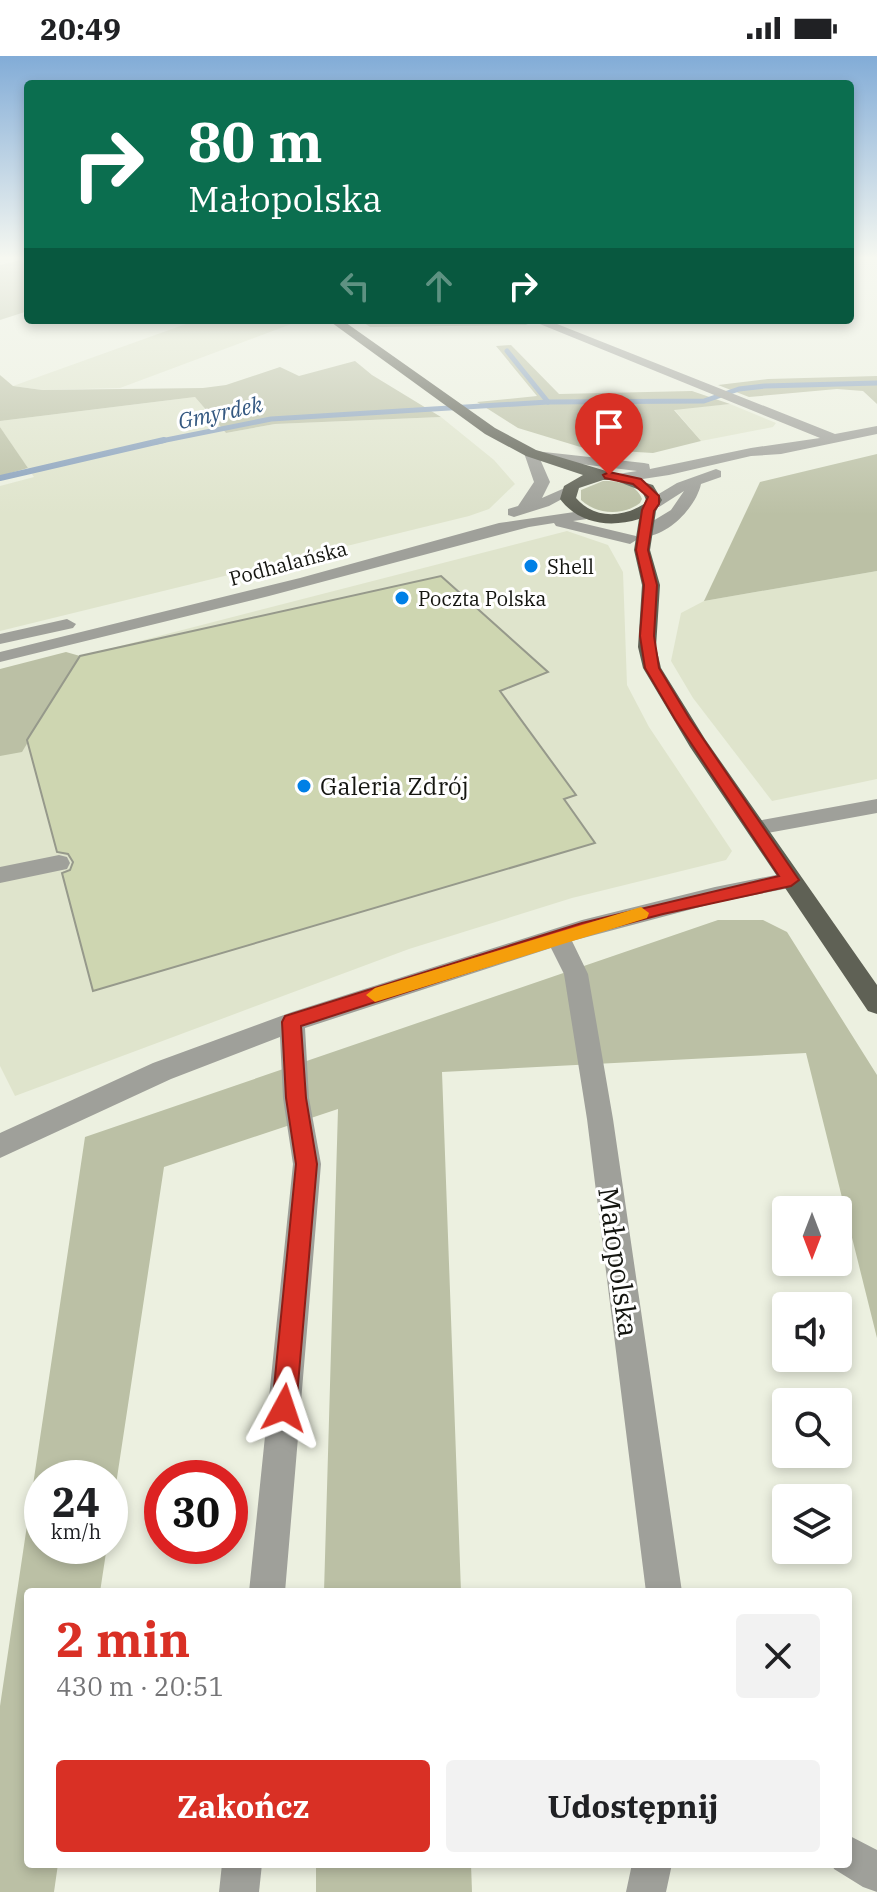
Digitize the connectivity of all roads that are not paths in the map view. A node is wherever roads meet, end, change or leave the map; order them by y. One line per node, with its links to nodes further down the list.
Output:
1 (367, 344): 6 (main road)
2 (597, 344): 4 (street)
3 (877, 430): 4 (street)
4 (833, 439): 5 (street)
5 (781, 450): 7 (street); 10 (street)
6 (531, 453): 7 (street); 8 (main road); 11 (main road); 13 (street)
7 (682, 468): 9 (street)
8 (602, 476): 9 (main road); 11 (main road)
9 (623, 477): 12 (main road)
10 (694, 481): 12 (street); 16 (street)
11 (568, 490): 13 (street, Podhalańska); 14 (main road)
12 (651, 507): 14 (main road); 16 (main road)
13 (523, 510): 17 (street, Podhalańska)
14 (596, 516): 15 (street, Podhalańska); 16 (main road)
15 (537, 522): 16 (street); 18 (street, Podhalańska)
16 (639, 541): 20 (main road)
17 (0, 639)
18 (0, 657)
19 (877, 806): 20 (street)
20 (757, 828): 23 (main road)
21 (59, 863): 22 (street)
22 (0, 875)
23 (791, 880): 24 (street); 25 (main road)
24 (558, 937): 26 (street); 29 (street, Małopolska)
25 (877, 1004)
26 (292, 1022): 27 (street); 28 (street)
27 (0, 1146)
28 (267, 1588)
29 (663, 1588)
30 (852, 1857): 33 (street)
31 (242, 1868): 34 (street)
32 (651, 1868): 35 (street)
33 (877, 1873)
34 (239, 1892)
35 (646, 1892)

